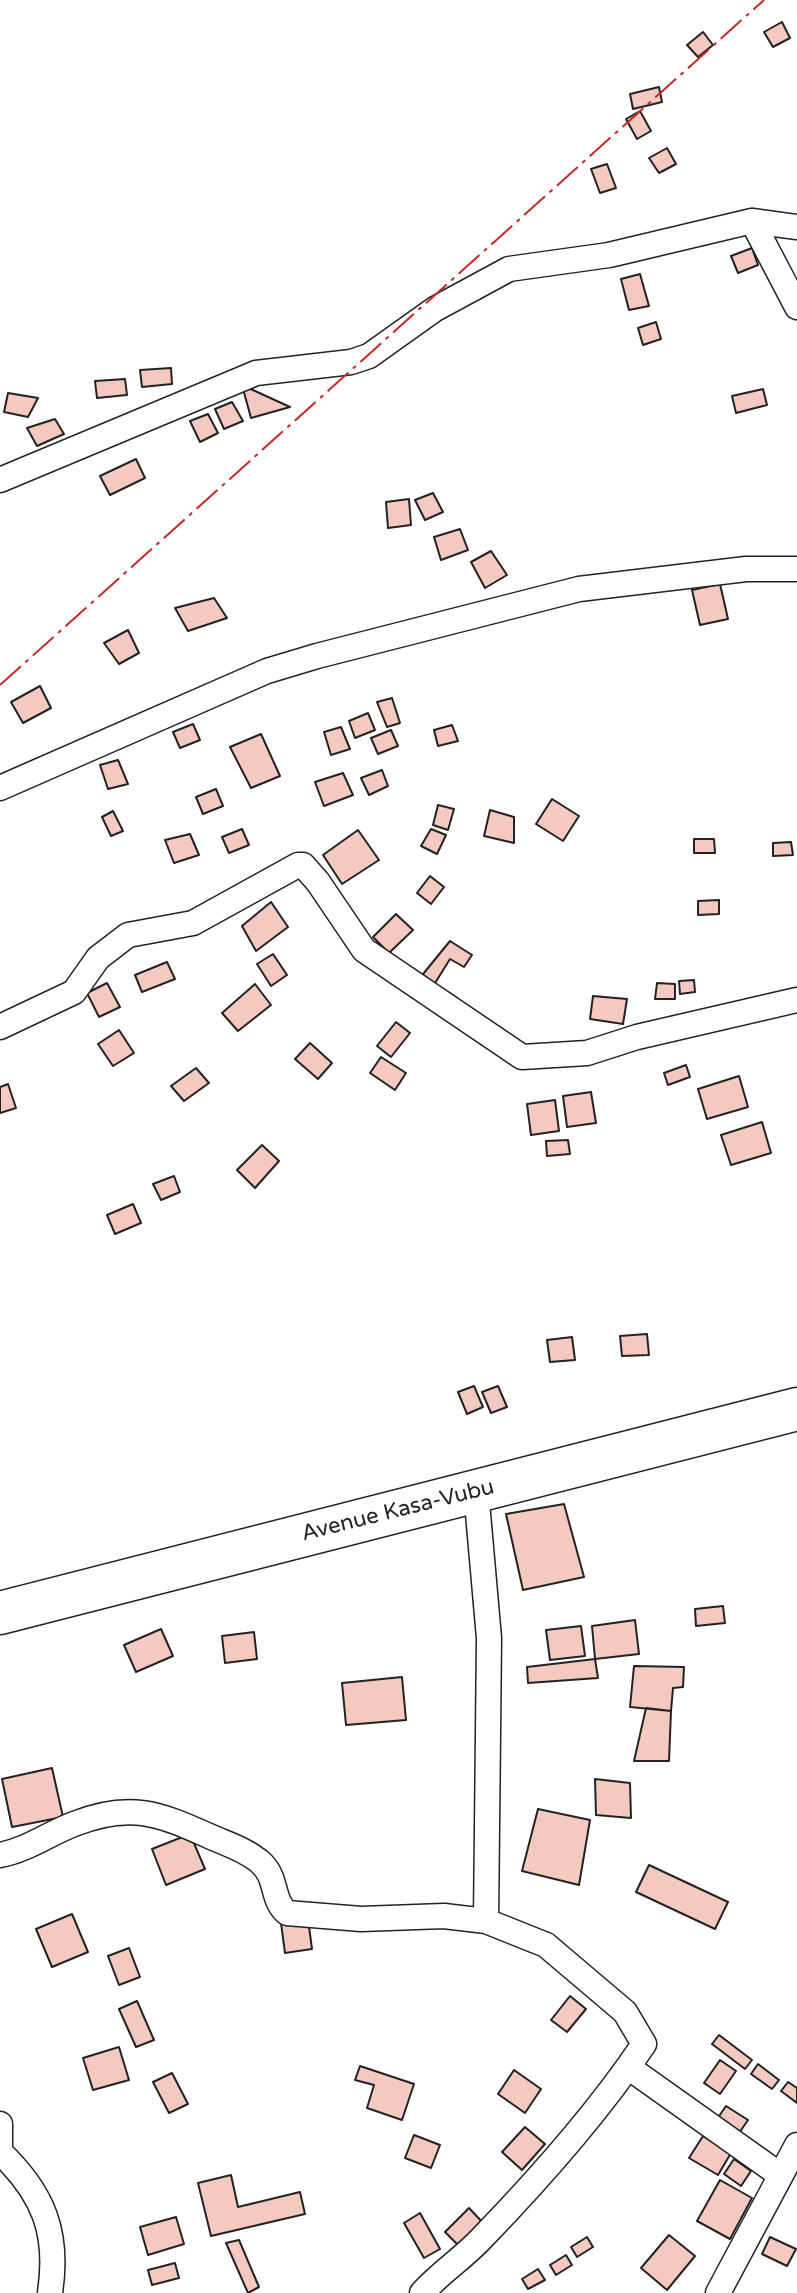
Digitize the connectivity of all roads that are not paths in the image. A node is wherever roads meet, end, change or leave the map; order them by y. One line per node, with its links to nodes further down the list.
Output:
1 (752, 221): 2 (street); 3 (street); 4 (street)
2 (797, 227)
3 (797, 307)
4 (0, 480)
5 (797, 569): 6 (street)
6 (0, 788)
7 (797, 1000): 8 (street)
8 (0, 1027)
9 (797, 1409): 10 (highway, Avenue Kasa-Vubu)
10 (476, 1491): 11 (highway, Avenue Kasa-Vubu); 13 (street)
11 (0, 1613)
12 (0, 1855): 13 (street)
13 (486, 1921): 14 (street)
14 (628, 2067): 18 (street); 20 (street)
15 (0, 2124): 17 (street)
16 (797, 2145): 18 (street)
17 (0, 2151): 19 (street)
18 (780, 2175): 21 (street)
19 (50, 2293)
20 (422, 2293)
21 (718, 2293)

